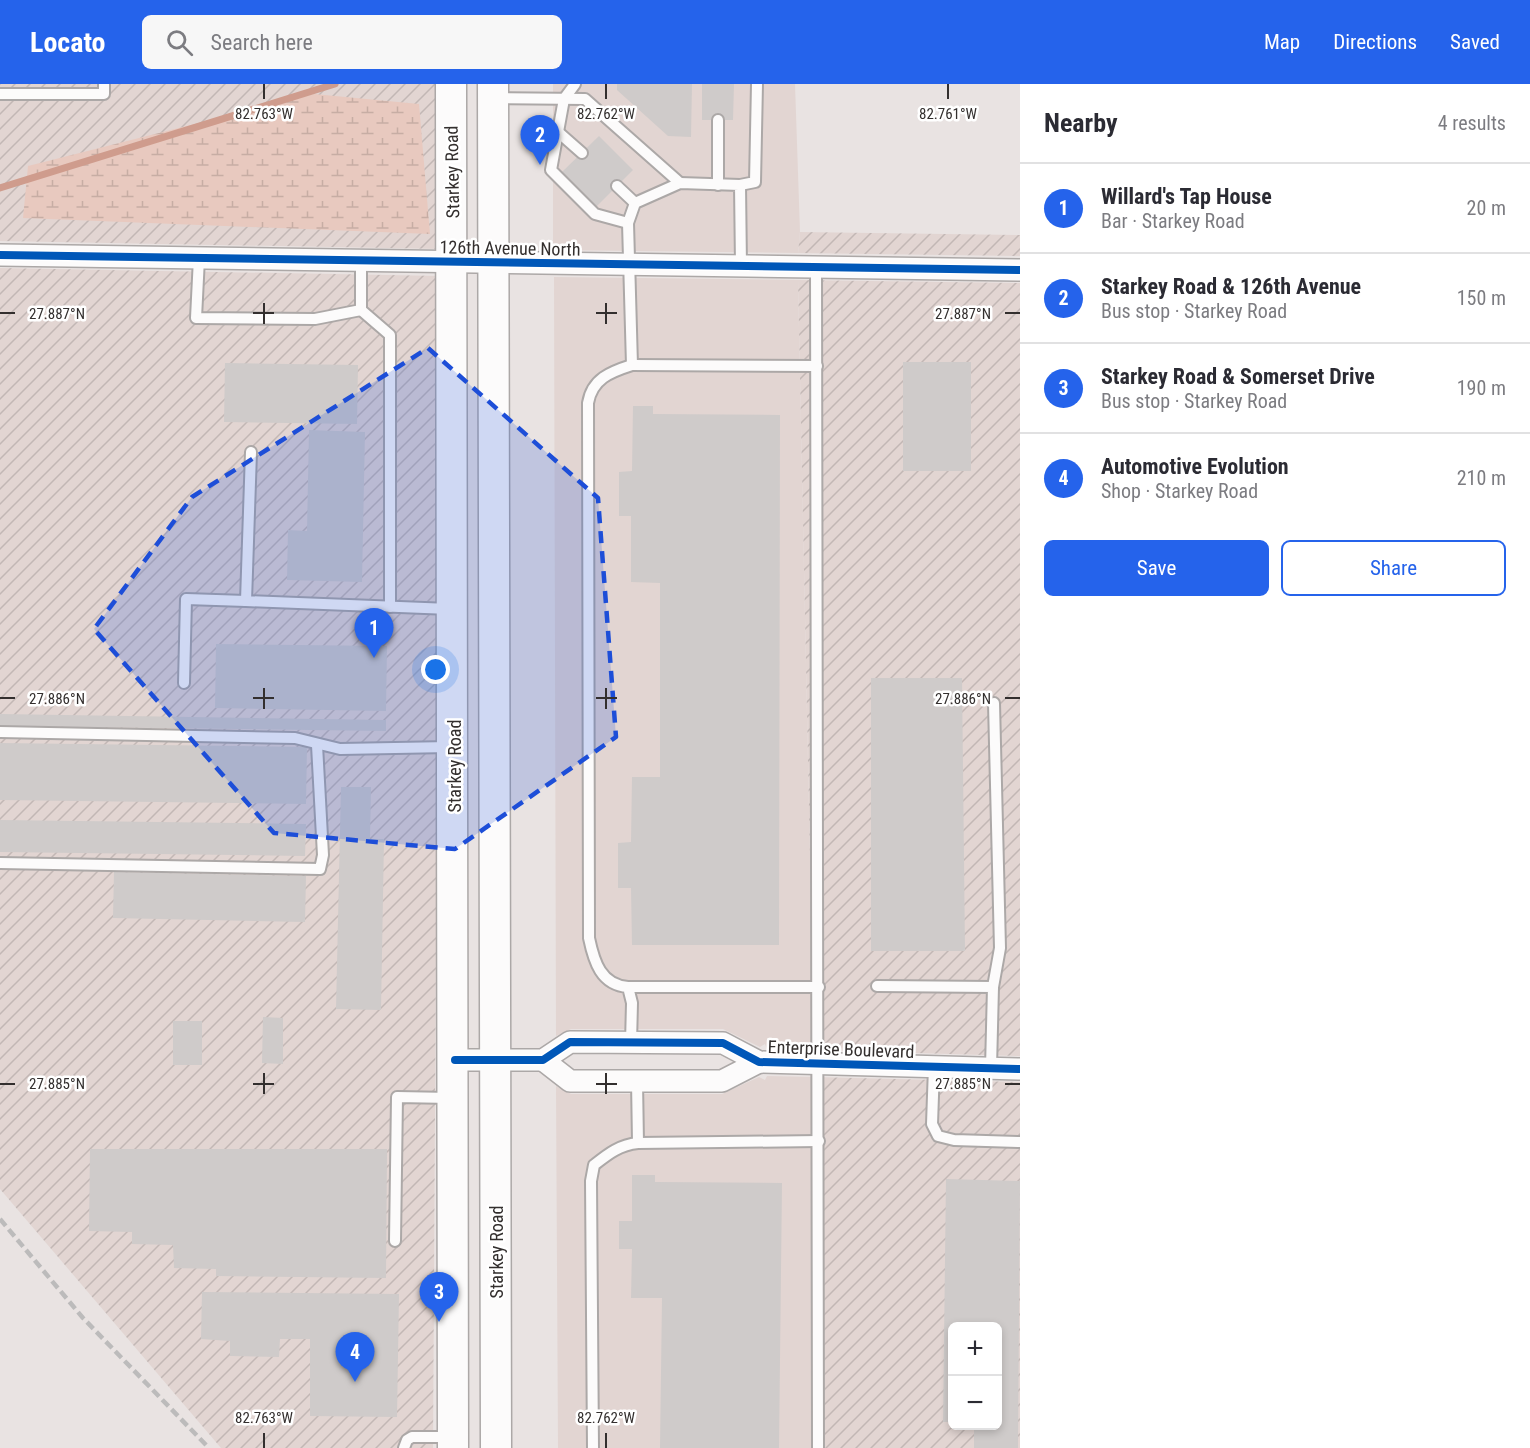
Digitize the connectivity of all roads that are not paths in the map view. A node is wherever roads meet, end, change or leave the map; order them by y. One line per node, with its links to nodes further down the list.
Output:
1 (104, 84): 6 (lane)
2 (452, 84): 20 (main road, Starkey Road)
3 (575, 84): 7 (lane)
4 (757, 84): 13 (lane)
5 (493, 91): 7 (lane); 21 (main road, Starkey Road)
6 (0, 94)
7 (564, 99): 9 (lane); 11 (lane)
8 (718, 120): 12 (lane)
9 (558, 131): 10 (lane); 16 (lane)
10 (582, 153)
11 (680, 183): 12 (lane); 15 (lane)
12 (718, 185): 13 (lane)
13 (740, 185): 23 (lane)
14 (617, 186): 15 (lane)
15 (635, 203): 16 (lane)
16 (628, 223): 22 (lane)
17 (0, 255): 18 (street, 126th Avenue North)
18 (200, 258): 19 (street, 126th Avenue North); 26 (lane)
19 (361, 261): 20 (street, 126th Avenue North); 26 (lane)
20 (453, 262): 21 (street, 126th Avenue North); 32 (main road, Starkey Road)
21 (494, 263): 22 (street, 126th Avenue North); 45 (main road, Starkey Road)
22 (630, 265): 23 (street, 126th Avenue North); 27 (lane)
23 (741, 266): 24 (street, 126th Avenue North)
24 (816, 267): 25 (street, 126th Avenue North); 28 (lane)
25 (1020, 270)
26 (361, 310): 31 (lane)
27 (632, 365): 28 (lane); 40 (lane)
28 (817, 366): 41 (lane)
29 (252, 452): 30 (lane)
30 (246, 601): 31 (lane); 33 (lane)
31 (390, 607): 32 (lane)
32 (453, 609): 37 (main road, Starkey Road)
33 (184, 683)
34 (994, 703): 42 (lane)
35 (0, 732): 36 (lane)
36 (317, 745): 37 (lane); 38 (lane)
37 (454, 747): 44 (main road, Starkey Road)
38 (0, 863)
39 (878, 986): 42 (lane)
40 (628, 987): 41 (lane); 43 (lane)
41 (819, 987): 48 (lane)
42 (993, 987): 50 (lane)
43 (631, 1043): 46 (street, Enterprise Boulevard); 47 (street, Enterprise Boulevard)
44 (455, 1060): 45 (street); 53 (main road, Starkey Road)
45 (496, 1060): 46 (street); 60 (main road, Starkey Road)
46 (543, 1060): 52 (street, Enterprise Boulevard)
47 (759, 1062): 48 (street, Enterprise Boulevard); 52 (street, Enterprise Boulevard)
48 (819, 1064): 49 (street, Enterprise Boulevard); 54 (lane)
49 (934, 1067): 50 (street, Enterprise Boulevard); 55 (lane)
50 (992, 1068): 51 (street, Enterprise Boulevard)
51 (1020, 1069)
52 (637, 1081): 56 (lane)
53 (455, 1098): 57 (lane); 58 (main road, Starkey Road)
54 (819, 1142): 56 (lane); 62 (lane)
55 (1020, 1142)
56 (638, 1143): 61 (lane)
57 (395, 1241)
58 (453, 1443): 59 (lane)
59 (404, 1448)
60 (496, 1448)
61 (593, 1448)
62 (818, 1448)

